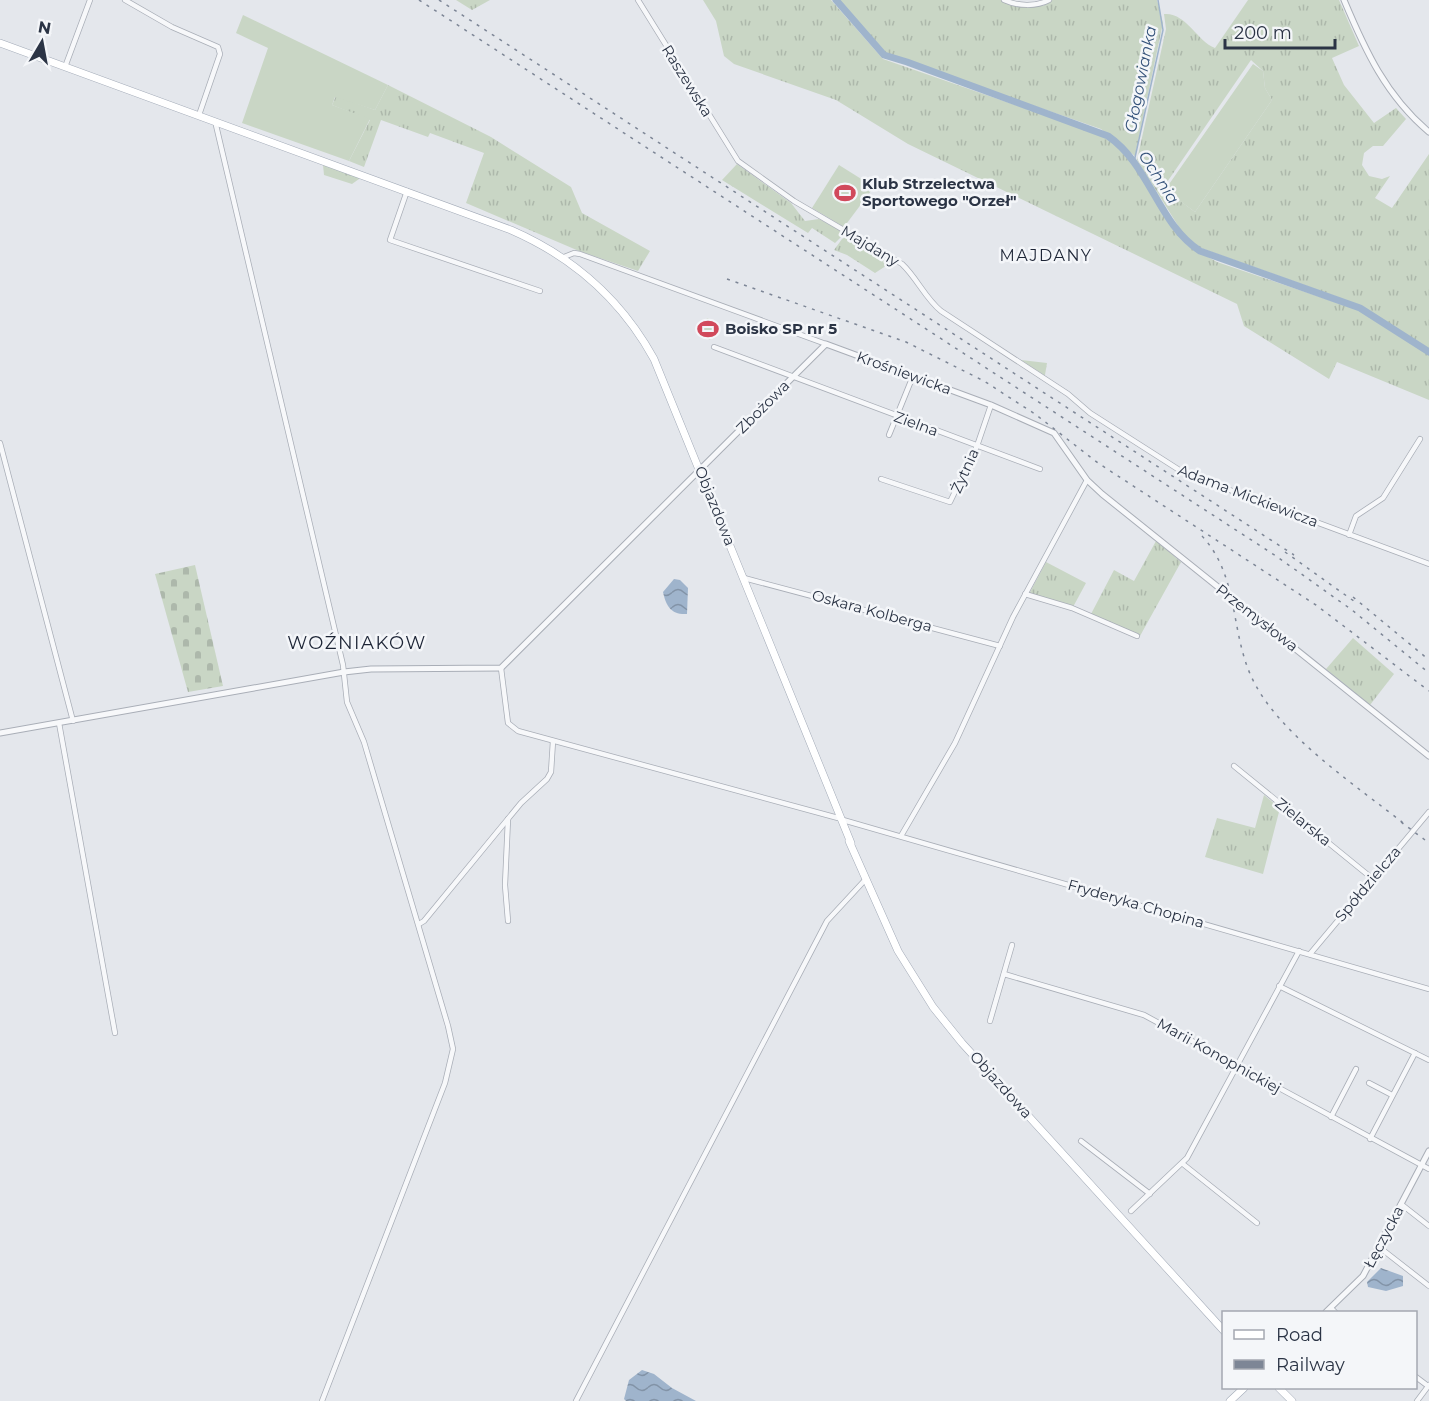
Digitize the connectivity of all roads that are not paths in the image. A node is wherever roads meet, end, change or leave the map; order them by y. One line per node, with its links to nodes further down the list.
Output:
1 (90, 0): 8 (street)
2 (125, 0): 9 (street)
3 (638, 0): 12 (street, Raszewska)
4 (1004, 0): 5 (street)
5 (1049, 0)
6 (1344, 0): 11 (street)
7 (0, 43): 8 (main road, Objazdowa)
8 (65, 67): 9 (main road, Objazdowa)
9 (199, 115): 10 (main road, Objazdowa)
10 (215, 121): 13 (main road, Objazdowa); 38 (street)
11 (1429, 132)
12 (738, 161): 21 (street, Majdany)
13 (407, 191): 14 (main road, Objazdowa); 15 (street)
14 (564, 257): 16 (street, Krośniewicka); 28 (main road, Objazdowa)
15 (540, 291)
16 (826, 344): 18 (street, Krośniewicka); 19 (street, Zbożowa)
17 (714, 347): 19 (street, Zielna)
18 (913, 376): 20 (street, Krośniewicka); 22 (street)
19 (794, 377): 22 (street, Zielna); 28 (street, Zbożowa)
20 (991, 405): 26 (street, Żytnia); 30 (street, Krośniewicka)
21 (1080, 405): 31 (street, Adama Mickiewicza)
22 (897, 417): 23 (street); 26 (street, Zielna)
23 (889, 435)
24 (1420, 439): 31 (street)
25 (0, 443): 39 (street)
26 (977, 446): 27 (street, Zielna); 29 (street, Żytnia)
27 (1040, 469)
28 (701, 470): 33 (main road, Objazdowa); 37 (street, Zbożowa)
29 (881, 478)
30 (1087, 480): 34 (street); 43 (street, Przemysłowa)
31 (1349, 535): 32 (street, Adama Mickiewicza)
32 (1429, 564)
33 (744, 578): 36 (street, Oskara Kolberga); 47 (main road, Objazdowa)
34 (1024, 594): 35 (street); 36 (street)
35 (1137, 636)
36 (1000, 645): 48 (street)
37 (501, 668): 38 (street); 42 (street, Fryderyka Chopina)
38 (344, 672): 39 (street); 52 (street)
39 (73, 721): 40 (street)
40 (59, 723): 41 (street); 62 (street)
41 (0, 734)
42 (553, 741): 46 (street); 47 (street, Fryderyka Chopina)
43 (1429, 756)
44 (1234, 766): 49 (street, Zielarska)
45 (1429, 812): 49 (street, Spółdzielcza)
46 (508, 819): 51 (street); 52 (street)
47 (841, 819): 48 (street, Fryderyka Chopina); 50 (main road, Objazdowa)
48 (901, 836): 55 (street, Fryderyka Chopina)
49 (1372, 879): 53 (street, Spółdzielcza)
50 (865, 880): 83 (main road, Objazdowa); 92 (street)
51 (508, 921)
52 (419, 924): 91 (street)
53 (1318, 944): 56 (street, Spółdzielcza); 57 (street)
54 (1012, 945): 58 (street)
55 (1299, 951): 56 (street, Fryderyka Chopina); 59 (street)
56 (1310, 954): 57 (street, Fryderyka Chopina)
57 (1326, 959): 60 (street, Fryderyka Chopina)
58 (1004, 974): 61 (street); 65 (street, Marii Konopnickiej)
59 (1279, 986): 63 (street); 65 (street)
60 (1429, 989)
61 (990, 1021)
62 (115, 1033)
63 (1415, 1053): 64 (street); 68 (street)
64 (1429, 1060)
65 (1237, 1065): 69 (street, Marii Konopnickiej); 73 (street)
66 (1355, 1069): 69 (street)
67 (1369, 1083): 68 (street)
68 (1392, 1095): 70 (street)
69 (1331, 1117): 70 (street, Marii Konopnickiej)
70 (1370, 1138): 74 (street, Marii Konopnickiej)
71 (1081, 1141): 76 (street)
72 (1429, 1151): 74 (street, Łęczycka)
73 (1183, 1164): 76 (street); 79 (street)
74 (1421, 1167): 75 (street, Marii Konopnickiej); 77 (street, Łęczycka)
75 (1429, 1169)
76 (1150, 1194): 78 (street)
77 (1401, 1204): 80 (street); 81 (street, Łęczycka)
78 (1131, 1211)
79 (1257, 1223)
80 (1429, 1226)
81 (1378, 1247): 82 (street); 84 (street, Łęczycka)
82 (1429, 1286)
83 (1194, 1297): 85 (main road, Objazdowa); 86 (main road, Objazdowa)
84 (1330, 1311)
85 (1222, 1324)
86 (1222, 1329)
87 (1428, 1388): 96 (street)
88 (1243, 1389): 93 (main road)
89 (1278, 1389): 94 (main road)
90 (1278, 1389): 95 (main road)
91 (322, 1401)
92 (576, 1401)
93 (1230, 1401)
94 (1287, 1401)
95 (1292, 1401)
96 (1417, 1401)

